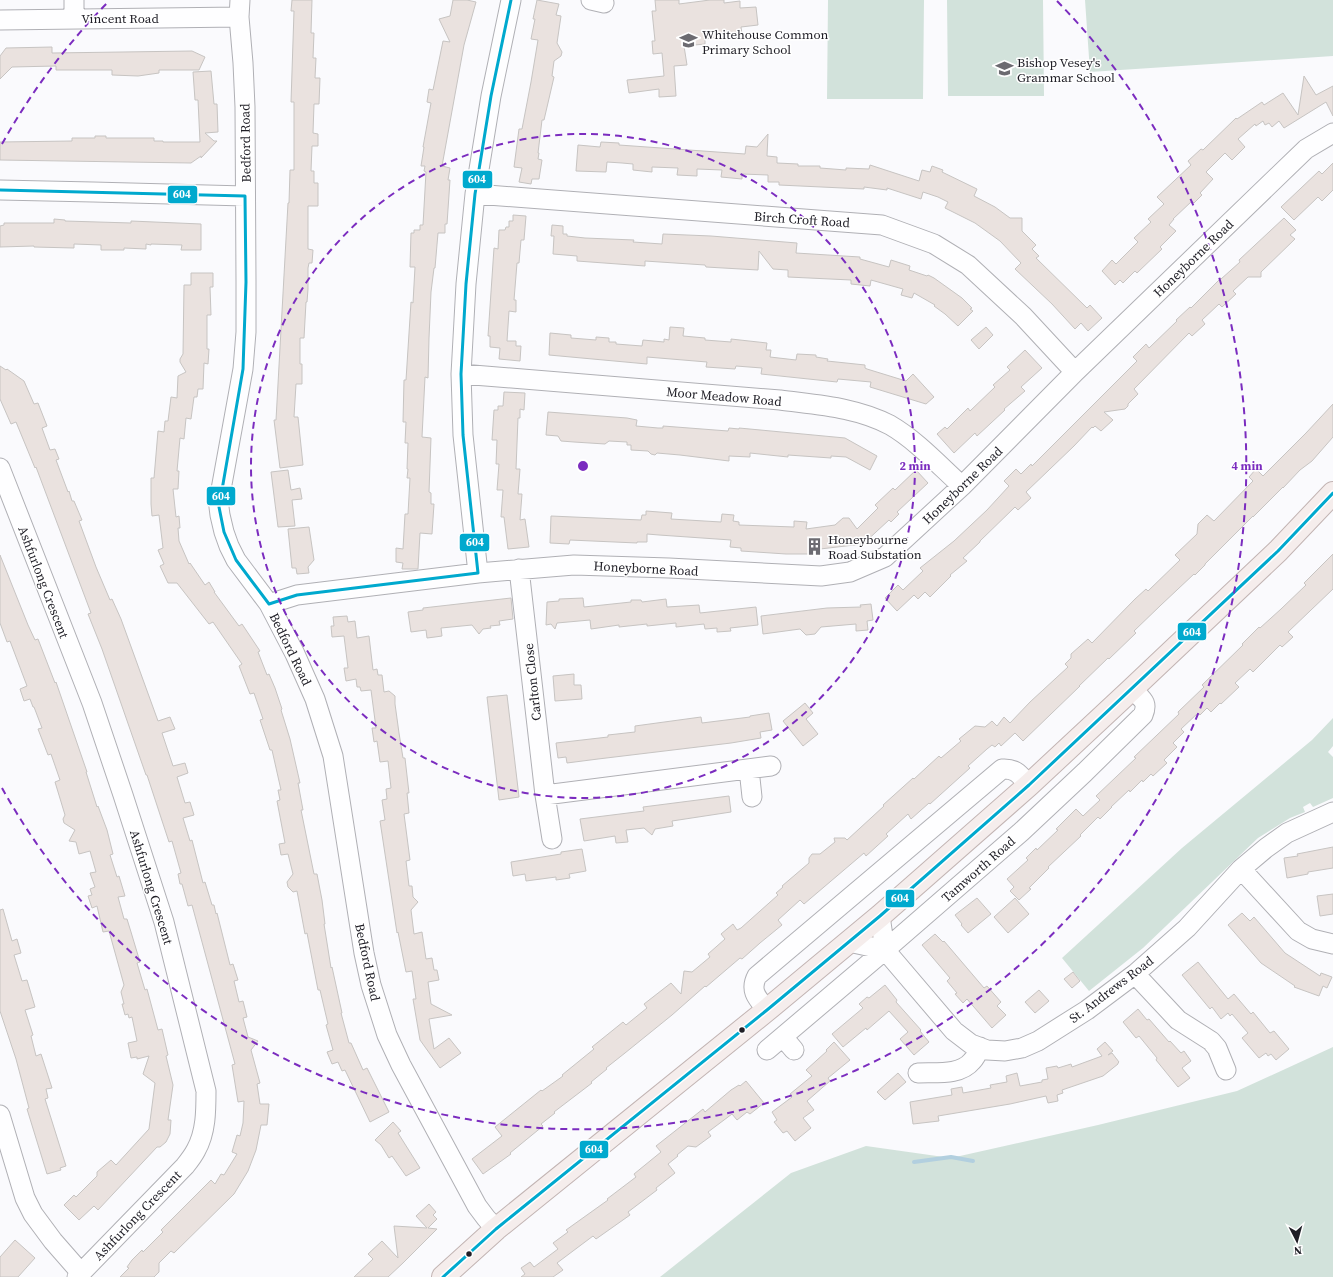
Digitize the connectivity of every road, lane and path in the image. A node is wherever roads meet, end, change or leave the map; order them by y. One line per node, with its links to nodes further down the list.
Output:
1 (74, 0): 4 (street)
2 (511, 0): 8 (street)
3 (240, 9): 4 (street, Vincent Road); 9 (street, Bedford Road)
4 (74, 19): 5 (street, Vincent Road)
5 (0, 20)
6 (1333, 133): 10 (street, Honeyborne Road)
7 (0, 190): 9 (street)
8 (475, 194): 10 (street, Birch Croft Road); 11 (street)
9 (245, 196): 17 (street, Bedford Road)
10 (1075, 372): 13 (street, Honeyborne Road)
11 (461, 374): 13 (street, Moor Meadow Road); 16 (street)
12 (0, 468): 39 (street, Ashfurlong Crescent)
13 (962, 486): 15 (street, Honeyborne Road)
14 (1333, 493): 18 (main road)
15 (519, 568): 16 (street, Honeyborne Road); 22 (street, Carlton Close)
16 (478, 573): 17 (street, Honeyborne Road)
17 (269, 604): 38 (street, Bedford Road)
18 (1132, 689): 21 (main road); 30 (street, Tamworth Road)
19 (771, 766): 20 (street)
20 (749, 769): 22 (street); 23 (street)
21 (1029, 785): 27 (main road); 32 (street)
22 (545, 795): 25 (street, Carlton Close)
23 (752, 797)
24 (1333, 812): 26 (street, St. Andrews Road)
25 (552, 839)
26 (1241, 869): 29 (street); 31 (street, St. Andrews Road)
27 (880, 916): 28 (main road); 30 (street)
28 (849, 942): 30 (street); 32 (main road)
29 (1333, 944)
30 (885, 950): 33 (street, St. Andrews Road); 34 (street, Tamworth Road)
31 (1135, 974): 33 (street, St. Andrews Road); 35 (street)
32 (767, 1010): 38 (main road)
33 (980, 1047): 36 (street)
34 (767, 1050)
35 (1226, 1070)
36 (918, 1073)
37 (0, 1115): 39 (street)
38 (496, 1229): 40 (main road)
39 (79, 1275)
40 (443, 1277)

